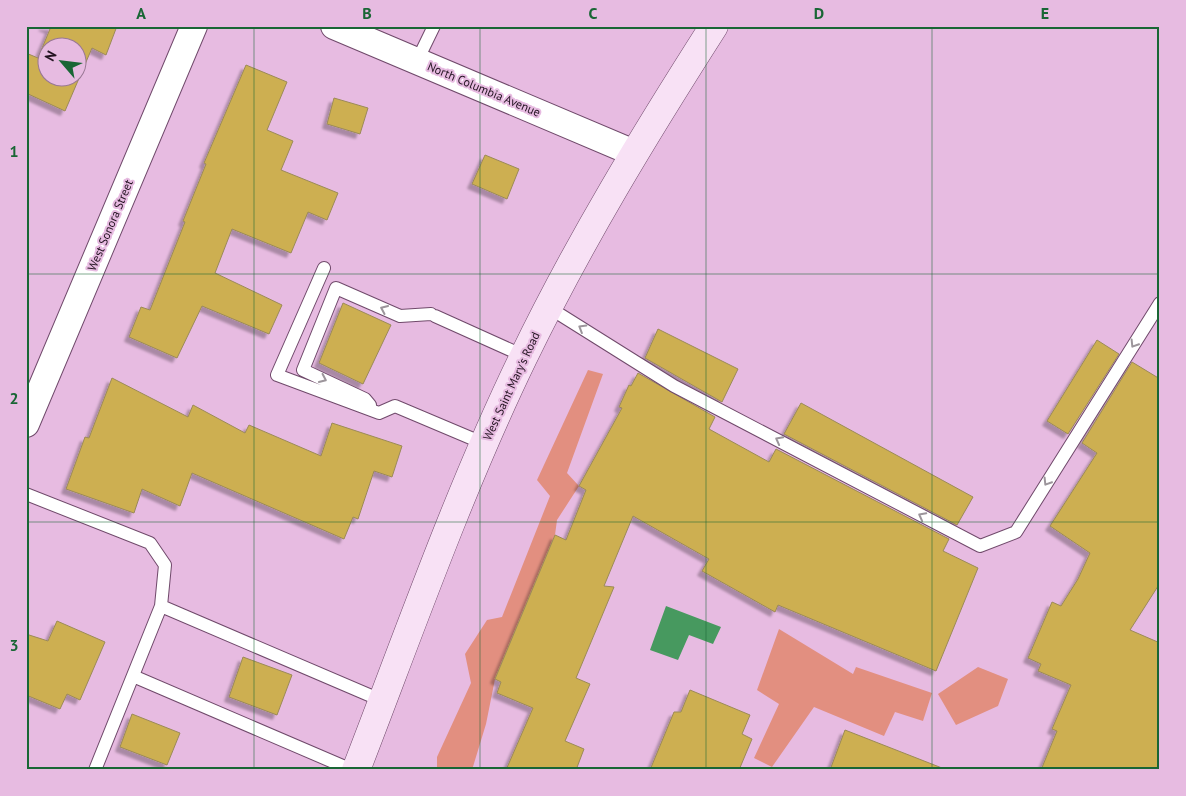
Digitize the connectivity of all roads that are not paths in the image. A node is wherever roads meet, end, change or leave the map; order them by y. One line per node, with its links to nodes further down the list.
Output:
1 (194, 26): 12 (street, West Sonora Street)
2 (334, 26): 5 (street, North Columbia Avenue)
3 (434, 26): 5 (lane)
4 (713, 27): 6 (main road, West Saint Mary's Road)
5 (417, 61): 6 (street, North Columbia Avenue)
6 (634, 153): 9 (main road, West Saint Mary's Road)
7 (324, 268): 11 (lane)
8 (1160, 303): 9 (lane, one-way to 9)
9 (548, 308): 10 (main road, West Saint Mary's Road)
10 (524, 356): 11 (lane, one-way to 11); 13 (main road, West Saint Mary's Road)
11 (374, 411): 13 (lane)
12 (26, 424)
13 (485, 444): 17 (main road, West Saint Mary's Road)
14 (26, 494): 15 (lane)
15 (161, 606): 16 (lane); 17 (lane)
16 (133, 676): 18 (lane); 19 (lane)
17 (383, 700): 19 (main road, West Saint Mary's Road)
18 (95, 770)
19 (354, 770)

